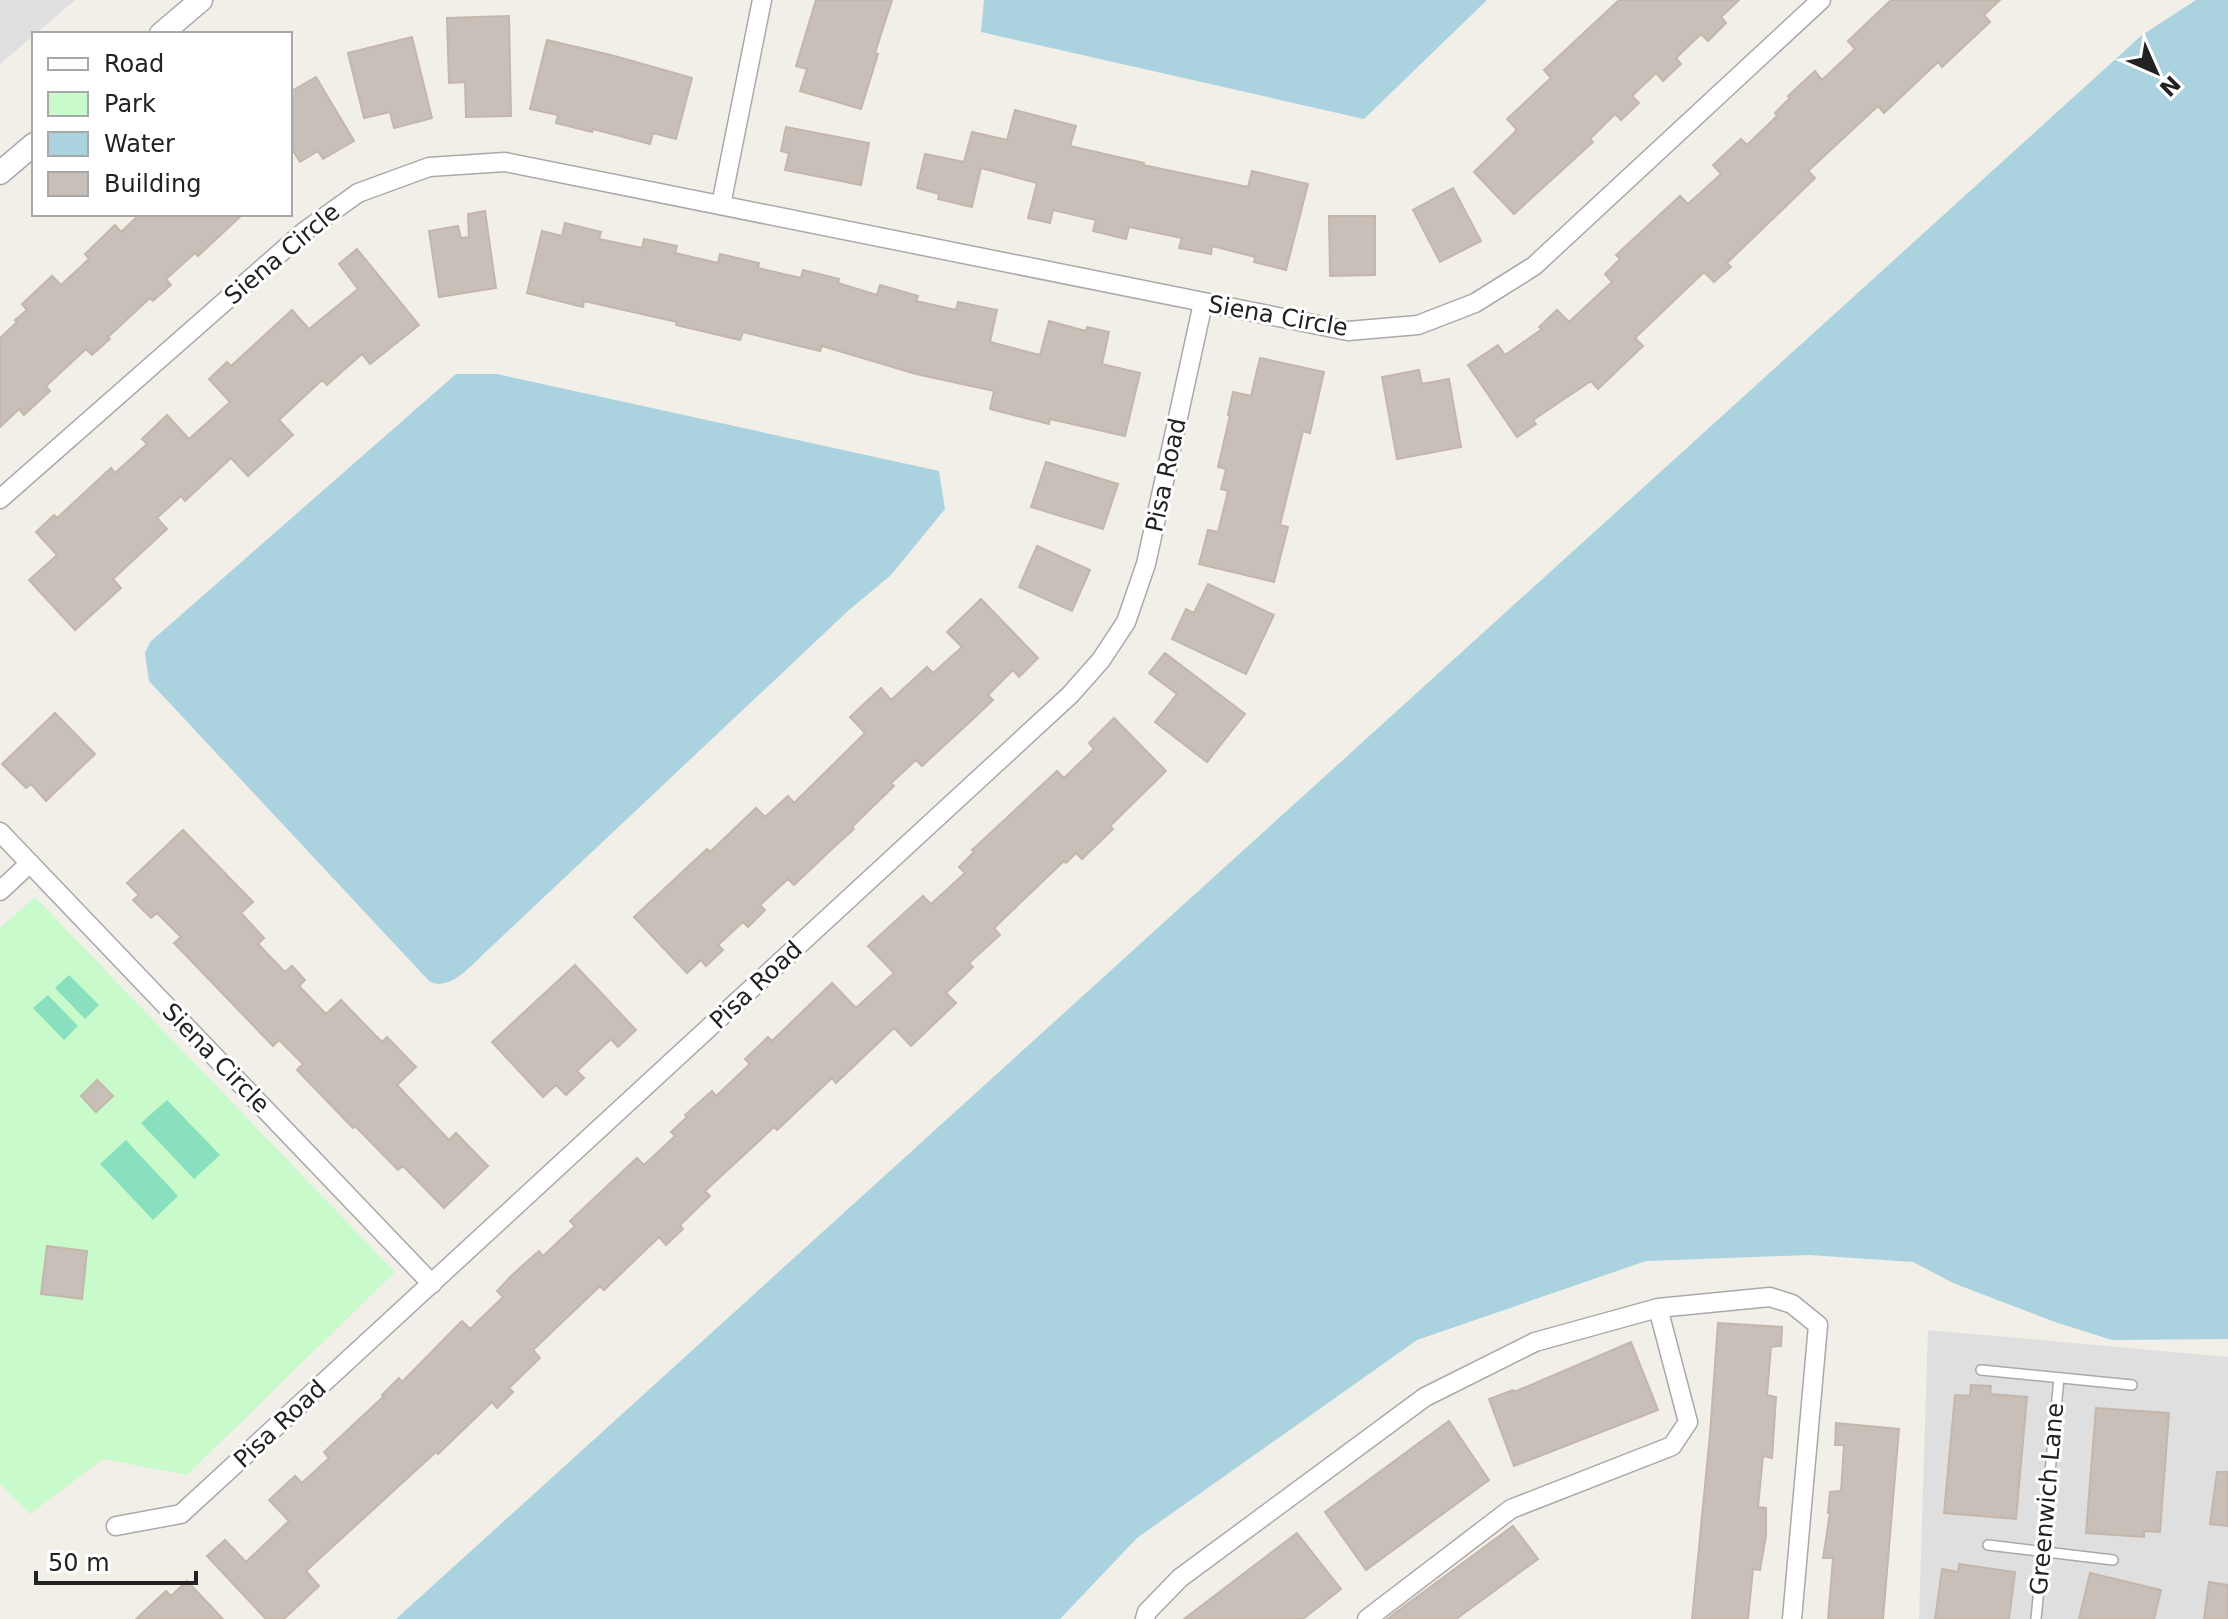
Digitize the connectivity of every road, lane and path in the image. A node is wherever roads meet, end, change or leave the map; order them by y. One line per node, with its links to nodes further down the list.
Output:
1 (201, 0): 4 (street)
2 (762, 0): 7 (street)
3 (1821, 0): 8 (street, Siena Circle)
4 (163, 32)
5 (32, 146): 6 (street)
6 (0, 173)
7 (721, 205): 8 (street, Siena Circle); 9 (street, Siena Circle)
8 (1203, 303): 13 (street, Pisa Road)
9 (0, 499)
10 (0, 832): 11 (street, Siena Circle)
11 (30, 863): 12 (street); 13 (street, Siena Circle)
12 (0, 891)
13 (432, 1284): 18 (street, Pisa Road)
14 (1658, 1308): 22 (street); 23 (street); 24 (street)
15 (1981, 1370): 16 (lane)
16 (2059, 1378): 17 (lane); 20 (lane, Greenwich Lane)
17 (2132, 1385)
18 (116, 1526)
19 (1988, 1545): 20 (lane)
20 (2042, 1551): 21 (lane); 25 (lane, Greenwich Lane)
21 (2113, 1560)
22 (1145, 1619)
23 (1367, 1619)
24 (1792, 1619)
25 (2036, 1619)

